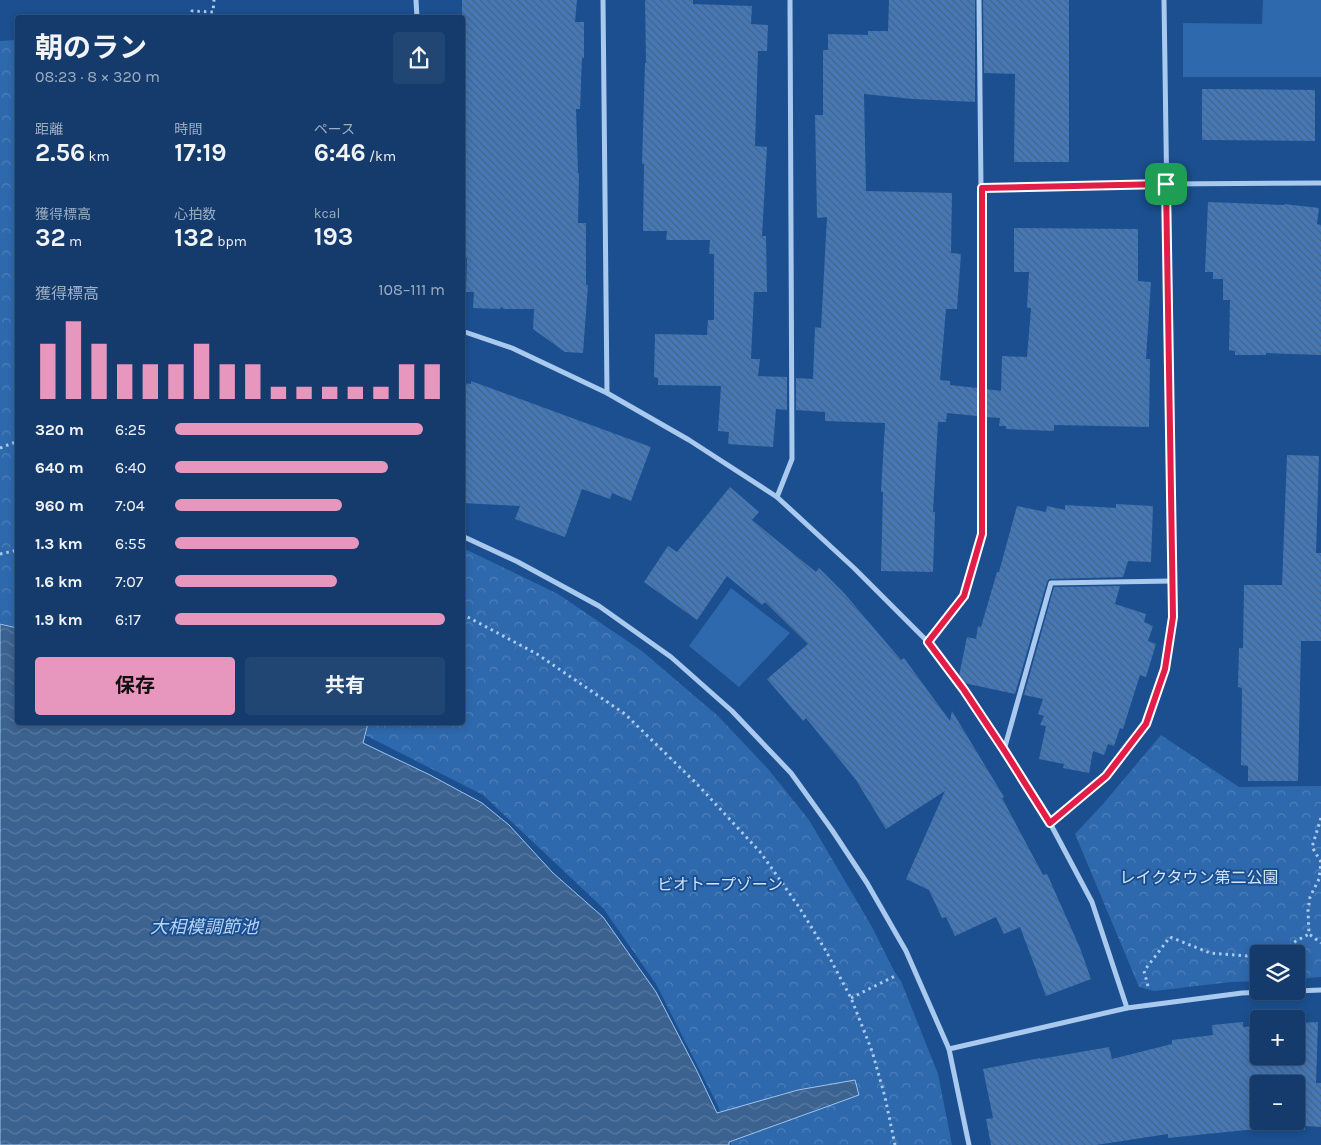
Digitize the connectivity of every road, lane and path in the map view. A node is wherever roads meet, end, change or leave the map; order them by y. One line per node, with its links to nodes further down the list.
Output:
1 (214, 0): 7 (path)
2 (416, 0): 8 (street)
3 (603, 0): 13 (street)
4 (790, 0): 16 (street)
5 (979, 0): 11 (street)
6 (1164, 0): 10 (street)
7 (190, 15)
8 (417, 15)
9 (1321, 183): 10 (street)
10 (1166, 184): 11 (street); 20 (street)
11 (982, 188): 22 (street)
12 (465, 332): 13 (street)
13 (607, 393): 16 (street)
14 (15, 443): 15 (path)
15 (0, 448)
16 (777, 498): 22 (street)
17 (465, 537): 30 (street)
18 (15, 551): 19 (path)
19 (0, 554)
20 (1172, 581): 23 (street); 25 (street)
21 (465, 616): 35 (path)
22 (928, 642): 23 (street)
23 (1004, 750): 25 (street)
24 (1321, 818): 26 (path)
25 (1050, 823): 36 (street)
26 (1309, 934): 27 (path); 28 (path)
27 (1321, 943)
28 (1290, 945)
29 (1250, 956): 31 (path)
30 (913, 968): 35 (path); 37 (street)
31 (1148, 986)
32 (1321, 990): 33 (street)
33 (1305, 991)
34 (1250, 993): 36 (street)
35 (851, 998): 38 (path)
36 (1127, 1008): 37 (street)
37 (949, 1049): 39 (street)
38 (895, 1145)
39 (969, 1145)

